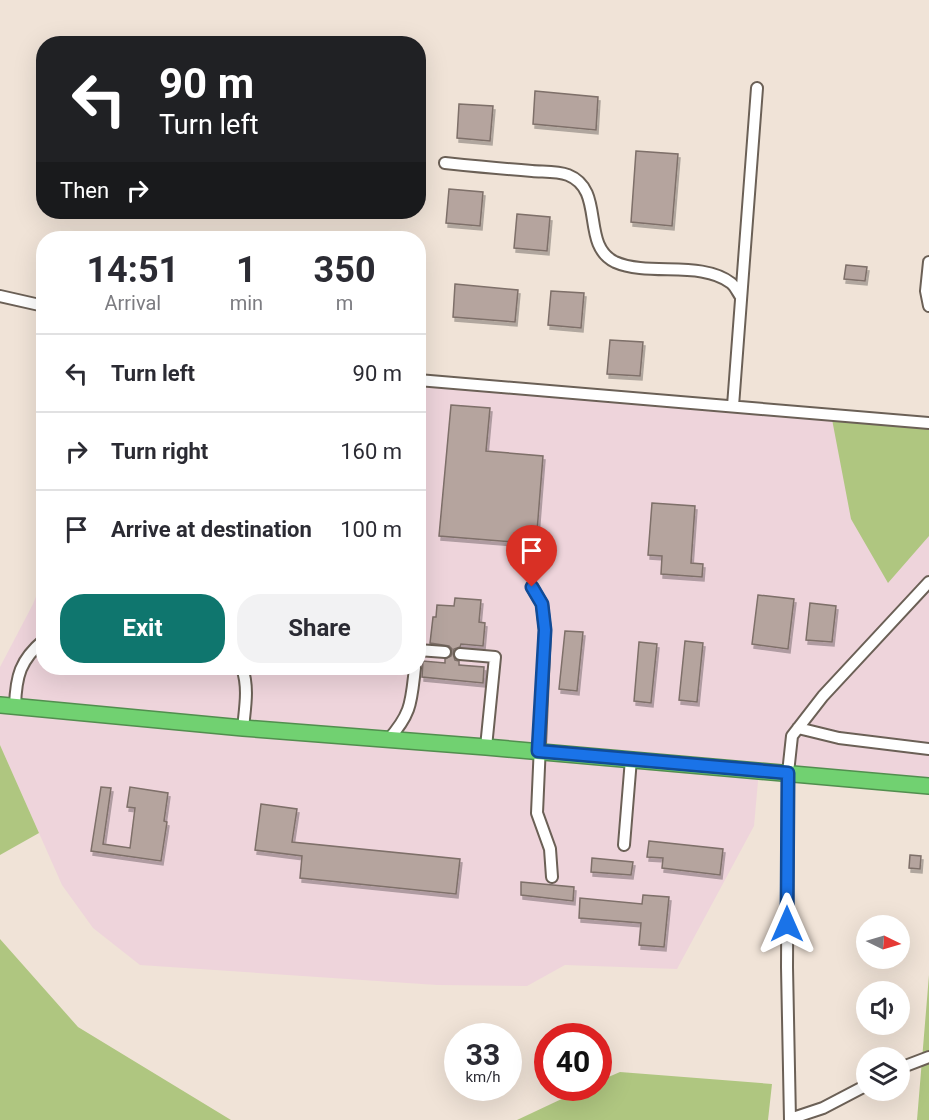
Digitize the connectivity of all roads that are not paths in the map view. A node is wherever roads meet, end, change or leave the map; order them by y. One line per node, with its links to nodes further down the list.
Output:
1 (757, 88): 5 (street)
2 (446, 163): 5 (street)
3 (929, 262): 7 (street)
4 (0, 296): 6 (street)
5 (741, 297): 9 (street)
6 (36, 304)
7 (929, 306)
8 (426, 381): 9 (street)
9 (733, 406): 10 (street)
10 (929, 423)
11 (929, 582): 21 (street)
12 (532, 587): 25 (street)
13 (36, 647): 19 (street)
14 (426, 651): 15 (street)
15 (446, 652)
16 (460, 654): 23 (street)
17 (244, 675): 20 (street)
18 (414, 675): 22 (street)
19 (7, 705): 20 (highway)
20 (243, 728): 22 (highway)
21 (798, 728): 24 (street); 27 (street)
22 (388, 740): 23 (highway)
23 (486, 747): 25 (highway)
24 (929, 749)
25 (538, 751): 26 (highway); 30 (street)
26 (631, 759): 27 (highway); 29 (street)
27 (788, 773): 28 (highway); 34 (street)
28 (929, 786)
29 (624, 845)
30 (552, 877)
31 (929, 1057): 32 (street)
32 (910, 1064)
33 (856, 1091): 34 (street)
34 (790, 1120)

